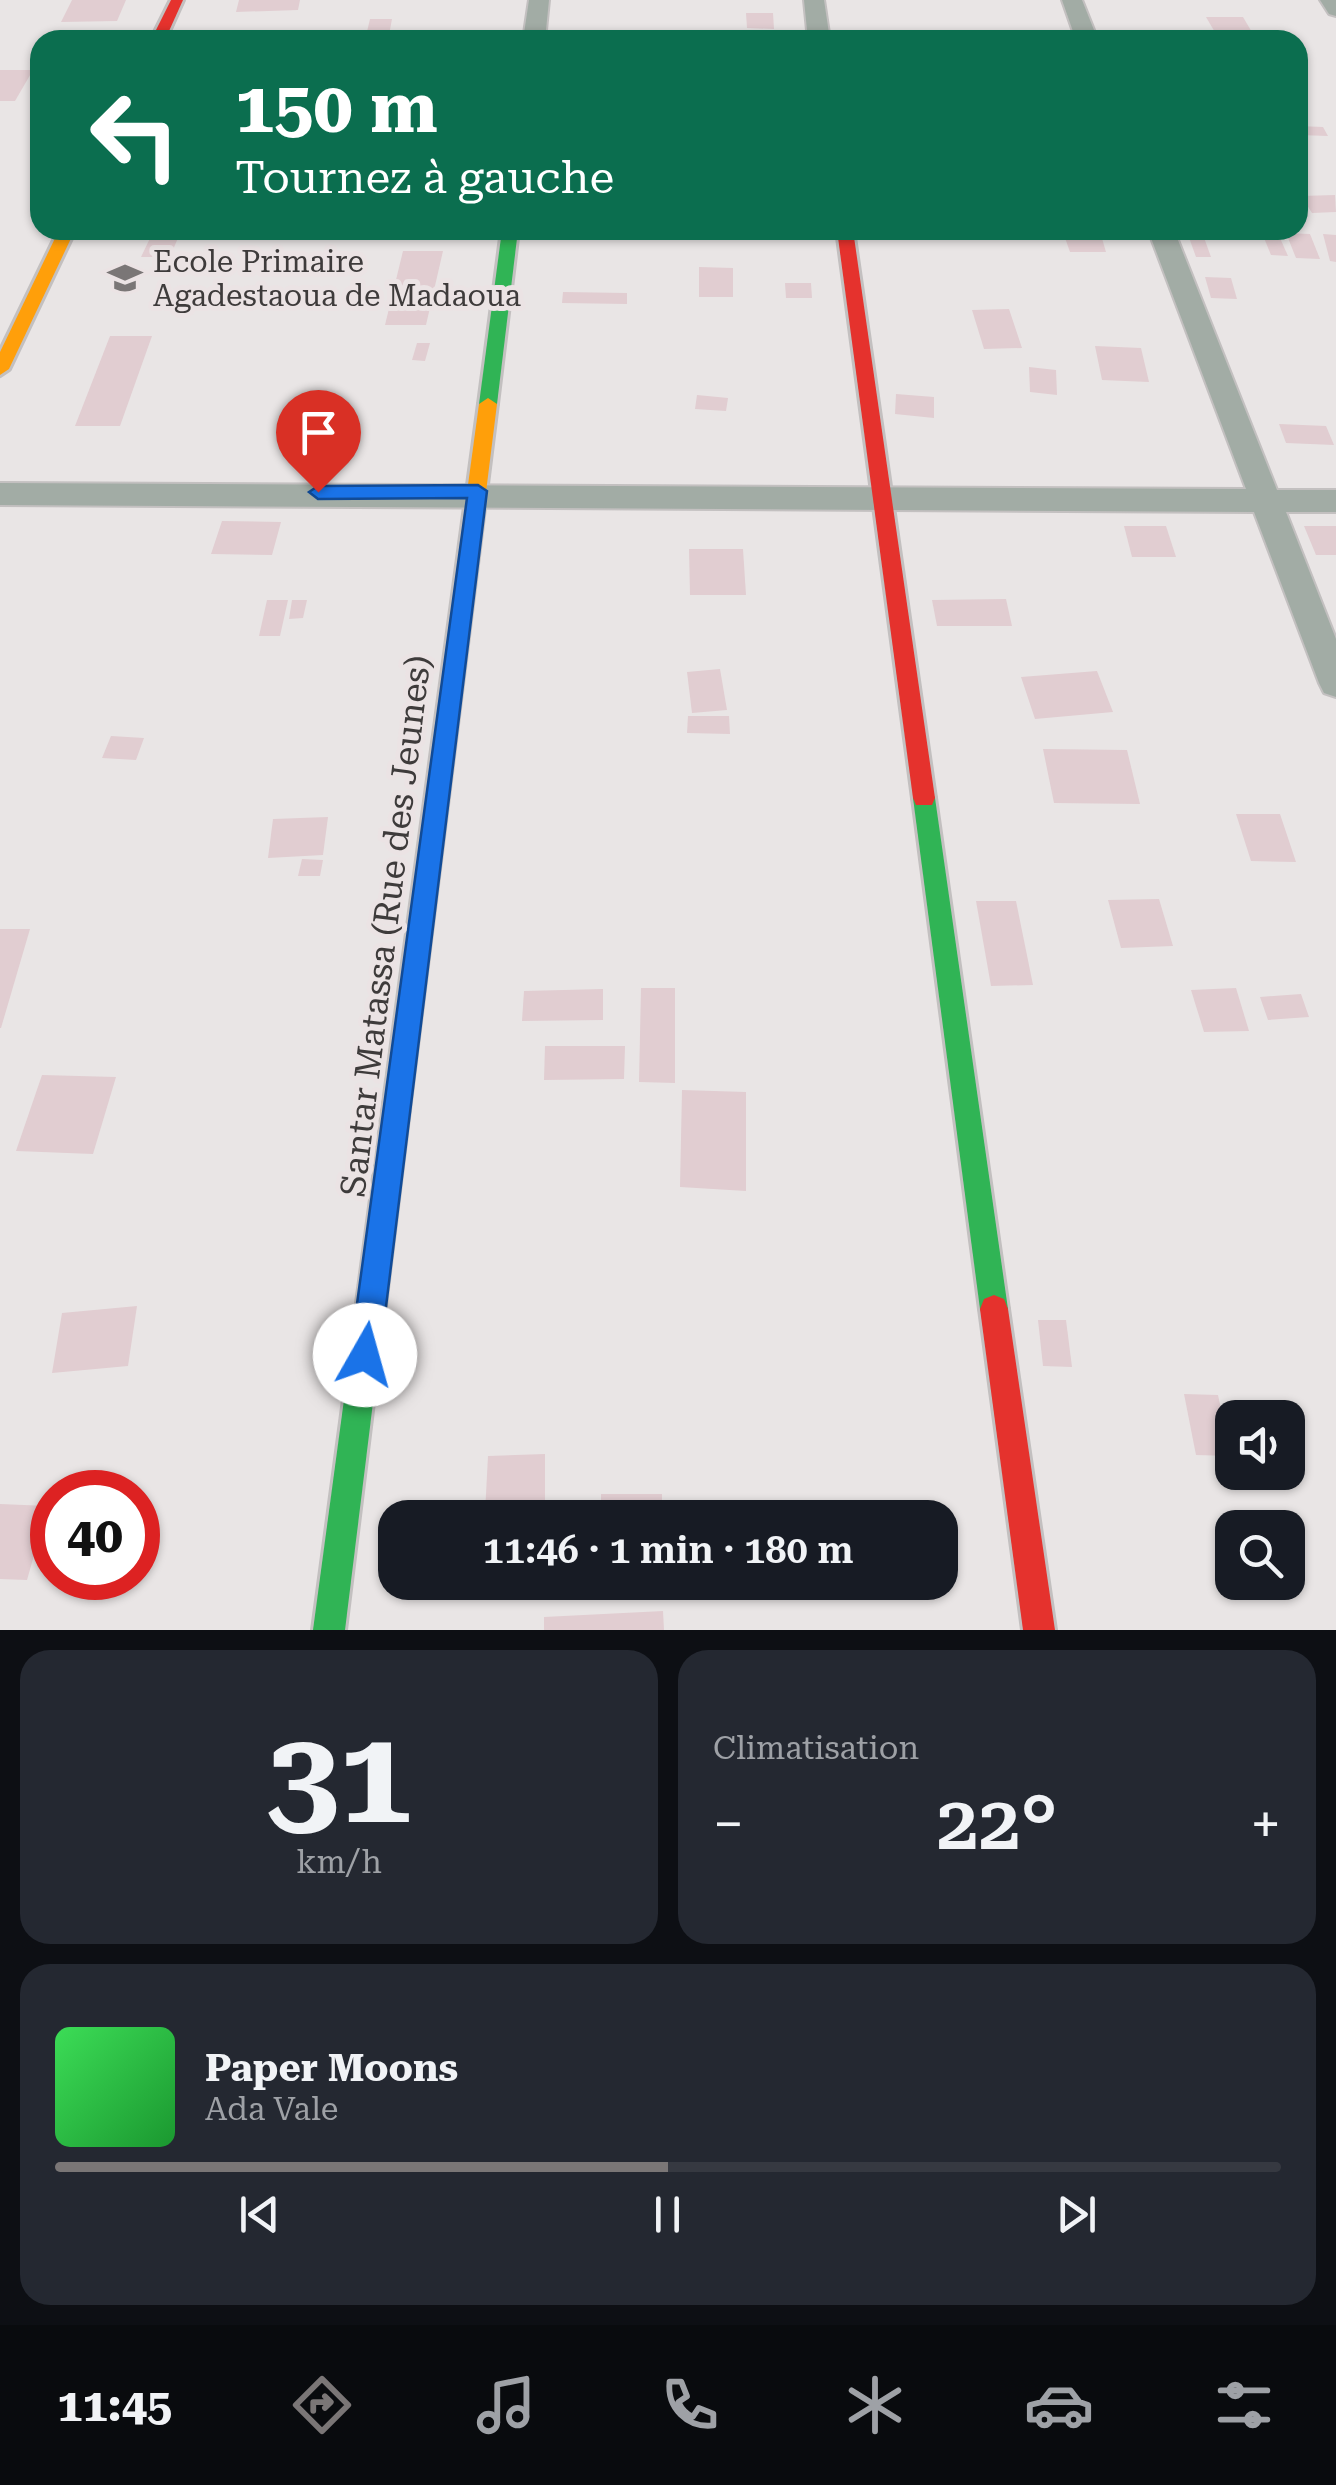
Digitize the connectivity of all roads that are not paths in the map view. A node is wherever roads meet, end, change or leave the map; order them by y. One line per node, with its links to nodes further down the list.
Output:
1 (177, 0): 7 (main road)
2 (539, 0): 8 (street)
3 (814, 0): 9 (street)
4 (1072, 0): 10 (street)
5 (1330, 0): 6 (street)
6 (1336, 10)
7 (163, 30)
8 (535, 30)
9 (818, 30)
10 (1083, 30)
11 (62, 240): 15 (main road)
12 (509, 240): 16 (main road, Santar Matassa (Rue des Jeunes))
13 (846, 240): 18 (main road)
14 (1165, 240): 19 (street)
15 (0, 369)
16 (478, 491): 17 (street); 18 (street); 22 (main road, Santar Matassa (Rue des Jeunes))
17 (0, 494)
18 (882, 499): 19 (street); 23 (main road)
19 (1265, 500): 20 (street); 21 (street)
20 (1336, 500)
21 (1336, 683)
22 (329, 1630)
23 (1039, 1630)

